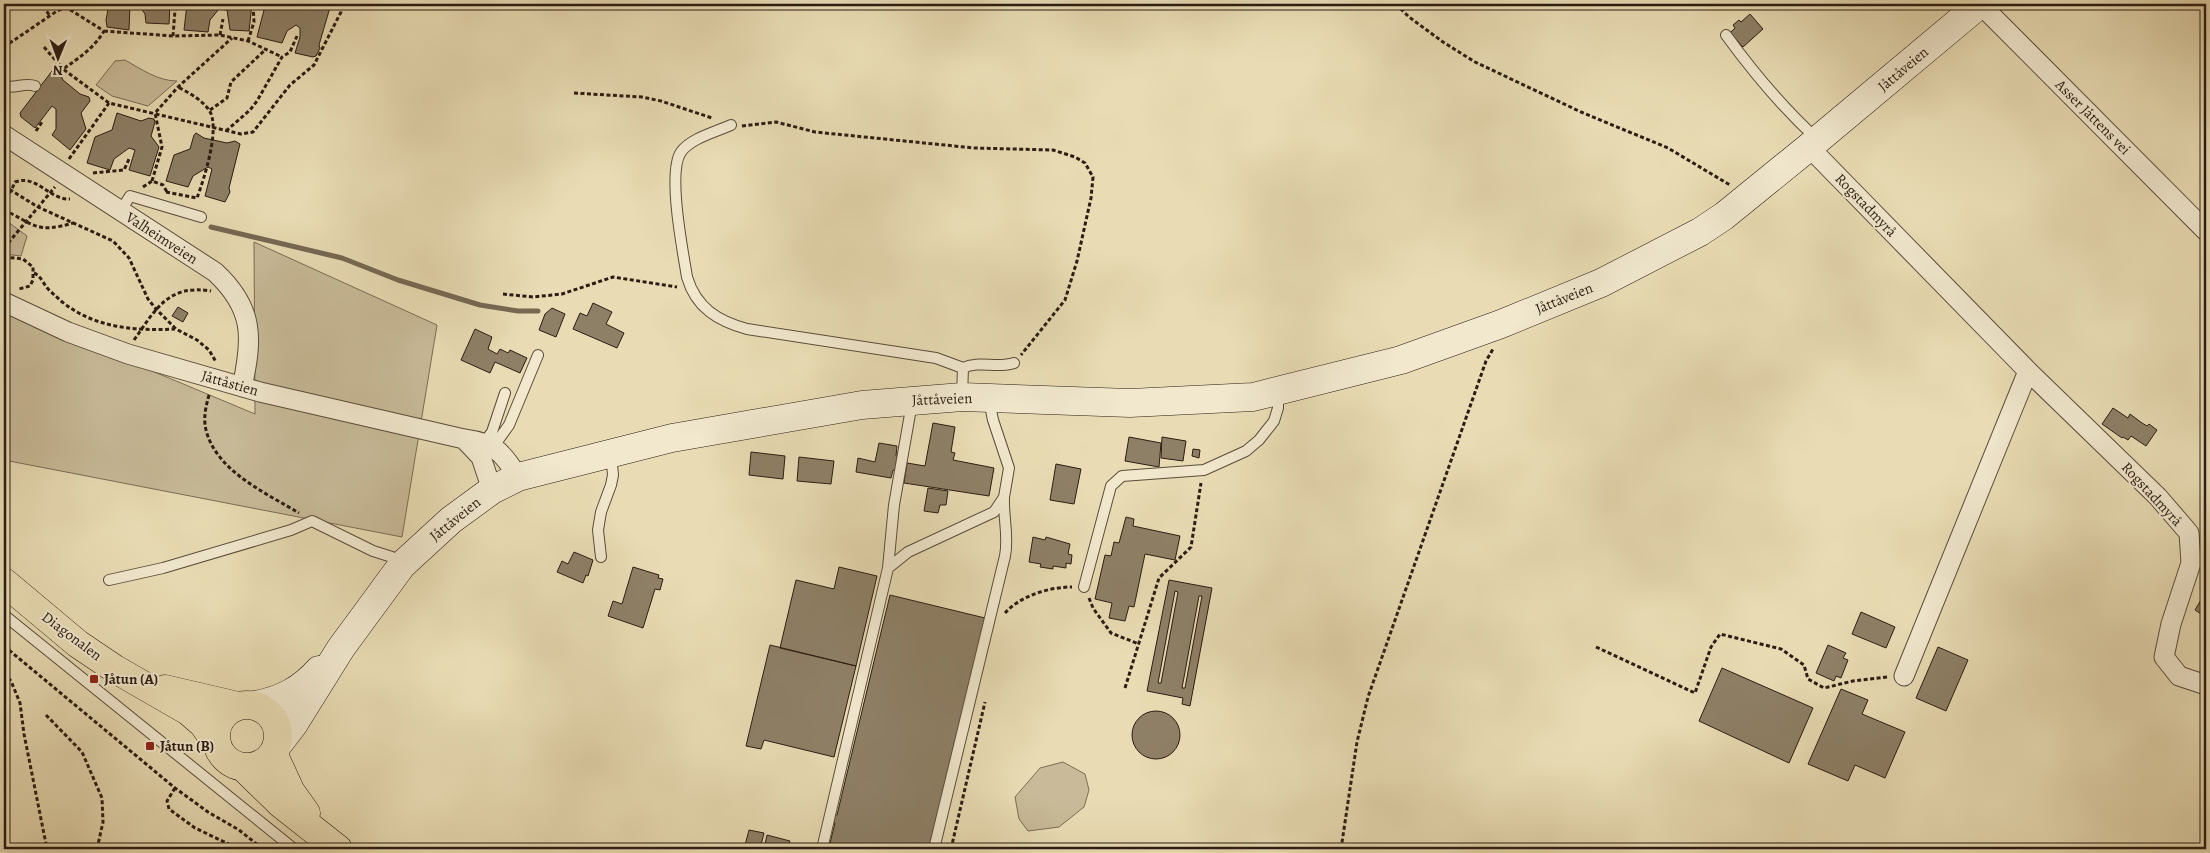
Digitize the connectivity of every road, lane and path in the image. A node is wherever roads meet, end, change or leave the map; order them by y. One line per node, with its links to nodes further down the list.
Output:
1 (12, 4): 8 (path)
2 (24, 4): 6 (path)
3 (178, 4): 15 (path)
4 (343, 4): 35 (path)
5 (1396, 4): 48 (path)
6 (44, 5): 10 (path)
7 (254, 5): 18 (path)
8 (4, 6)
9 (1971, 8): 37 (main road, Jåttåveien); 55 (street, Asser Jåttens vei)
10 (50, 16): 12 (path); 19 (path)
11 (223, 19): 13 (path)
12 (104, 30): 15 (path); 23 (path)
13 (220, 35): 15 (path); 17 (path)
14 (1726, 35): 37 (lane)
15 (173, 36)
16 (297, 36): 22 (path)
17 (233, 38): 18 (path); 26 (path)
18 (248, 41): 21 (path)
19 (4, 47)
20 (44, 47): 23 (path)
21 (265, 50): 22 (path); 29 (path)
22 (282, 57): 35 (path)
23 (62, 69): 28 (path)
24 (4, 86): 25 (lane)
25 (35, 86)
26 (178, 87): 29 (path); 30 (path)
27 (574, 93): 32 (path)
28 (109, 102): 30 (path); 39 (path)
29 (209, 110): 33 (path)
30 (155, 113): 33 (path); 41 (path)
31 (42, 122): 34 (path)
32 (731, 125): 59 (lane); 69 (path)
33 (213, 128): 35 (path); 47 (path)
34 (36, 131)
35 (225, 131)
36 (4, 135): 51 (street, Valheimveien)
37 (1814, 143): 48 (main road, Jåttåveien); 71 (street, Rogstadmyrå)
38 (129, 159): 40 (path)
39 (68, 161)
40 (85, 174)
41 (152, 181)
42 (4, 186): 43 (path)
43 (11, 191): 44 (path); 46 (path); 49 (path)
44 (50, 192): 45 (path); 49 (path)
45 (74, 197)
46 (4, 198)
47 (197, 198)
48 (1744, 200): 74 (main road, Jåttåveien)
49 (38, 207): 53 (path); 54 (path)
50 (4, 210): 53 (path)
51 (123, 213): 52 (lane); 73 (street, Valheimveien)
52 (201, 217)
53 (26, 222): 54 (path); 56 (path)
54 (73, 223): 63 (path)
55 (2206, 231)
56 (4, 248)
57 (4, 257): 58 (path)
58 (34, 273): 62 (path); 64 (path)
59 (690, 290): 61 (path); 70 (lane)
60 (218, 294): 63 (path)
61 (502, 294)
62 (10, 296): 67 (street, Jåttåstien)
63 (156, 309): 64 (path); 65 (path)
64 (142, 329): 65 (path); 67 (path)
65 (176, 329): 72 (path)
66 (1494, 348): 118 (path)
67 (128, 354): 72 (street, Jåttåstien)
68 (538, 355): 78 (lane)
69 (1014, 363): 70 (lane)
70 (963, 368): 76 (lane)
71 (2028, 371): 98 (street); 100 (street, Rogstadmyrå)
72 (214, 378): 73 (street, Jåttåstien); 84 (path)
73 (242, 386): 78 (street, Jåttåstien)
74 (1278, 391): 76 (main road, Jåttåveien); 80 (lane)
75 (505, 393): 78 (lane)
76 (975, 397): 77 (main road, Jåttåveien); 83 (lane)
77 (908, 400): 79 (main road, Jåttåveien); 87 (lane)
78 (480, 447): 81 (street); 82 (street)
79 (611, 453): 81 (main road, Jåttåveien); 85 (lane)
80 (1204, 470): 90 (lane); 93 (path)
81 (518, 477): 82 (main road, Jåttåveien)
82 (492, 490): 86 (main road, Jåttåveien)
83 (1004, 497): 87 (lane); 116 (lane)
84 (312, 521): 86 (lane); 88 (lane)
85 (602, 557)
86 (402, 566): 96 (main road, Jåttåveien)
87 (888, 568): 115 (lane)
88 (109, 580)
89 (4, 582): 99 (main road, Diagonalen)
90 (1084, 587): 92 (path); 93 (path)
91 (4, 615): 114 (lane)
92 (1003, 622)
93 (1139, 644): 101 (path)
94 (4, 646): 108 (path)
95 (1596, 647): 98 (path)
96 (341, 648): 103 (main road, Jåttåveien); 106 (main road, Jåttåveien)
97 (4, 673): 110 (path)
98 (1904, 676)
99 (144, 685): 103 (main road, Diagonalen); 105 (main road, Diagonalen)
100 (2206, 685)
101 (1125, 688)
102 (986, 698): 117 (path)
103 (246, 706): 105 (main road); 106 (main road)
104 (46, 715): 111 (path)
105 (216, 742): 107 (main road)
106 (275, 749): 107 (main road); 109 (main road)
107 (243, 767): 109 (main road)
108 (174, 788): 112 (path); 113 (path)
109 (329, 842)
110 (47, 849)
111 (97, 849)
112 (239, 849)
113 (263, 849)
114 (294, 849)
115 (822, 849)
116 (934, 849)
117 (951, 849)
118 (1341, 849)

